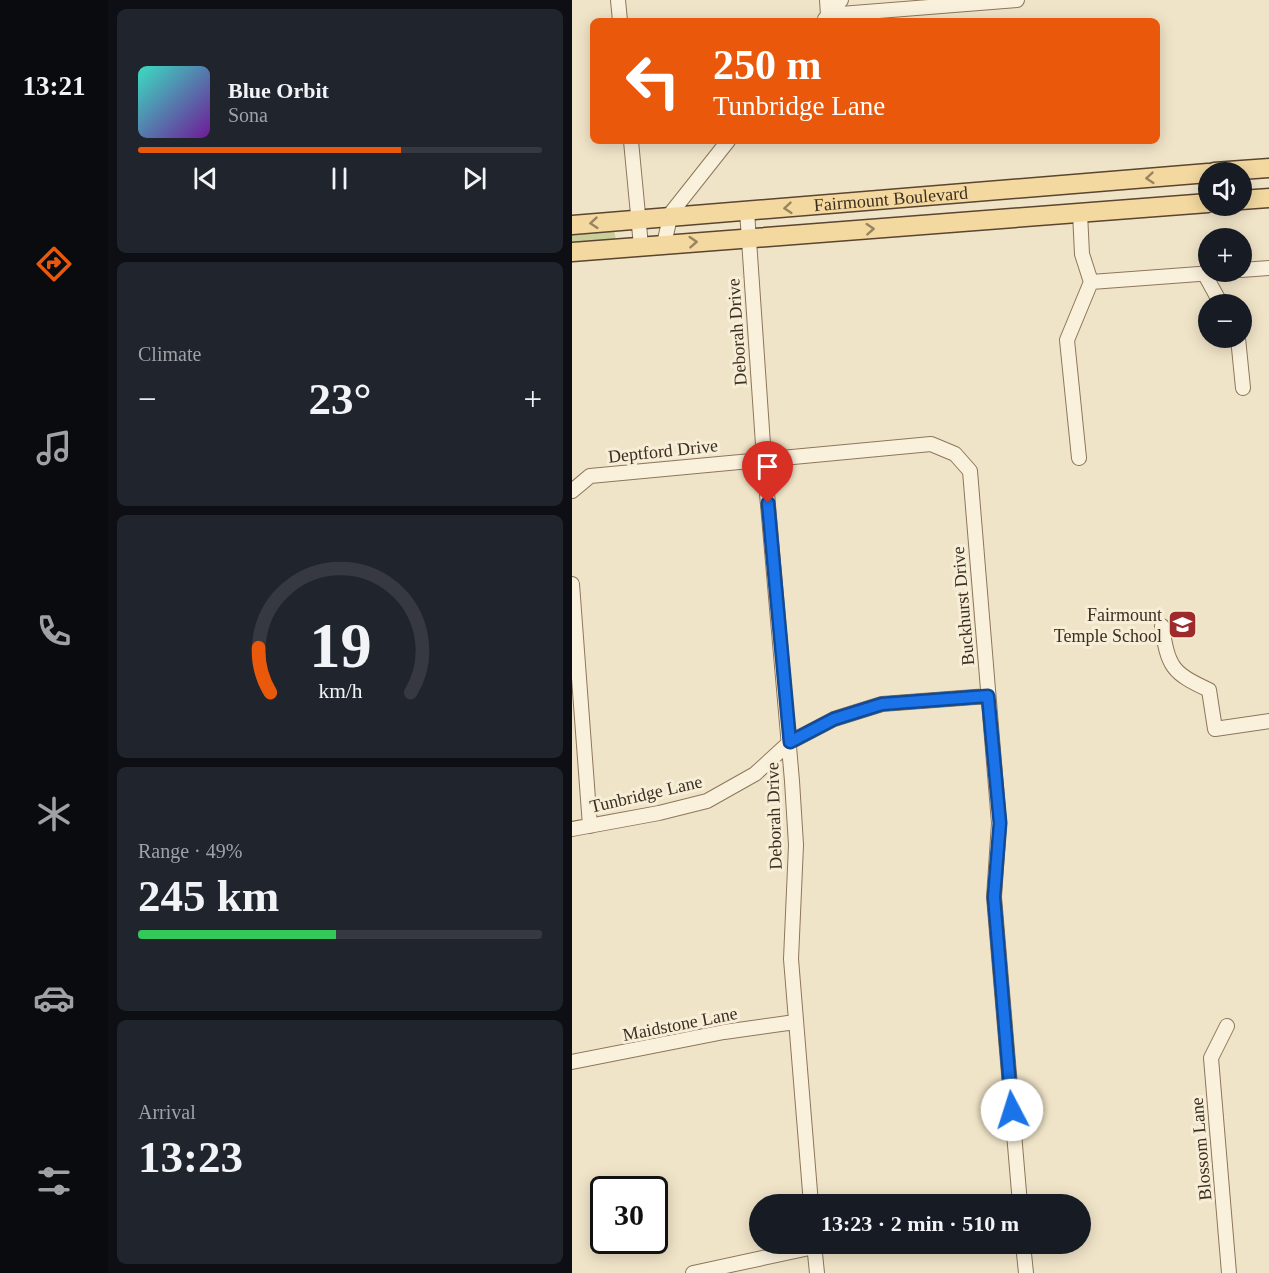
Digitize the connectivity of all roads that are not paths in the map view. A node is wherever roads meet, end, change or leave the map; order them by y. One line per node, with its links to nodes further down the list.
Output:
1 (618, 0): 5 (street)
2 (827, 0): 6 (street)
3 (841, 0): 6 (street)
4 (1017, 0): 6 (street)
5 (620, 18)
6 (826, 18)
7 (631, 144): 18 (street)
8 (726, 144): 17 (street)
9 (1270, 168): 10 (main road)
10 (1252, 169)
11 (1198, 174): 15 (main road, Fairmount Boulevard, one-way to 15)
12 (1270, 198): 13 (main road)
13 (1252, 199)
14 (1198, 204): 16 (main road, Fairmount Boulevard)
15 (747, 211): 17 (main road, Fairmount Boulevard); 20 (street, Deborah Drive)
16 (1080, 213): 20 (main road, Fairmount Boulevard, one-way to 16); 27 (street)
17 (669, 217): 18 (main road, Fairmount Boulevard); 21 (street)
18 (638, 220): 19 (main road, Fairmount Boulevard, one-way to 19); 22 (street)
19 (572, 225)
20 (749, 238): 21 (main road, Fairmount Boulevard, one-way to 20); 31 (street, Deborah Drive)
21 (664, 244): 22 (main road, Fairmount Boulevard)
22 (641, 246): 23 (main road, Fairmount Boulevard)
23 (572, 252)
24 (1270, 268): 25 (street)
25 (1252, 269)
26 (1198, 273): 27 (street)
27 (1091, 282): 30 (street)
28 (1239, 348): 29 (street)
29 (1243, 388)
30 (1079, 458)
31 (764, 459): 32 (street, Deptford Drive); 35 (street, Buckhurst Drive); 37 (street, Deborah Drive)
32 (572, 491)
33 (572, 584): 38 (street)
34 (1162, 626): 36 (street)
35 (988, 696): 37 (street, Tunbridge Lane); 44 (street, Buckhurst Drive)
36 (1270, 721)
37 (790, 742): 38 (street, Tunbridge Lane); 40 (street, Deborah Drive)
38 (590, 826): 39 (street, Tunbridge Lane)
39 (572, 829)
40 (795, 1022): 42 (street, Maidstone Lane); 43 (street, Deborah Drive)
41 (1227, 1026): 51 (street, Blossom Lane)
42 (572, 1062)
43 (810, 1194)
44 (1019, 1194)
45 (775, 1254): 48 (street)
46 (815, 1254): 49 (street)
47 (1024, 1254): 50 (street)
48 (693, 1273)
49 (817, 1273)
50 (1026, 1273)
51 (1229, 1273)

